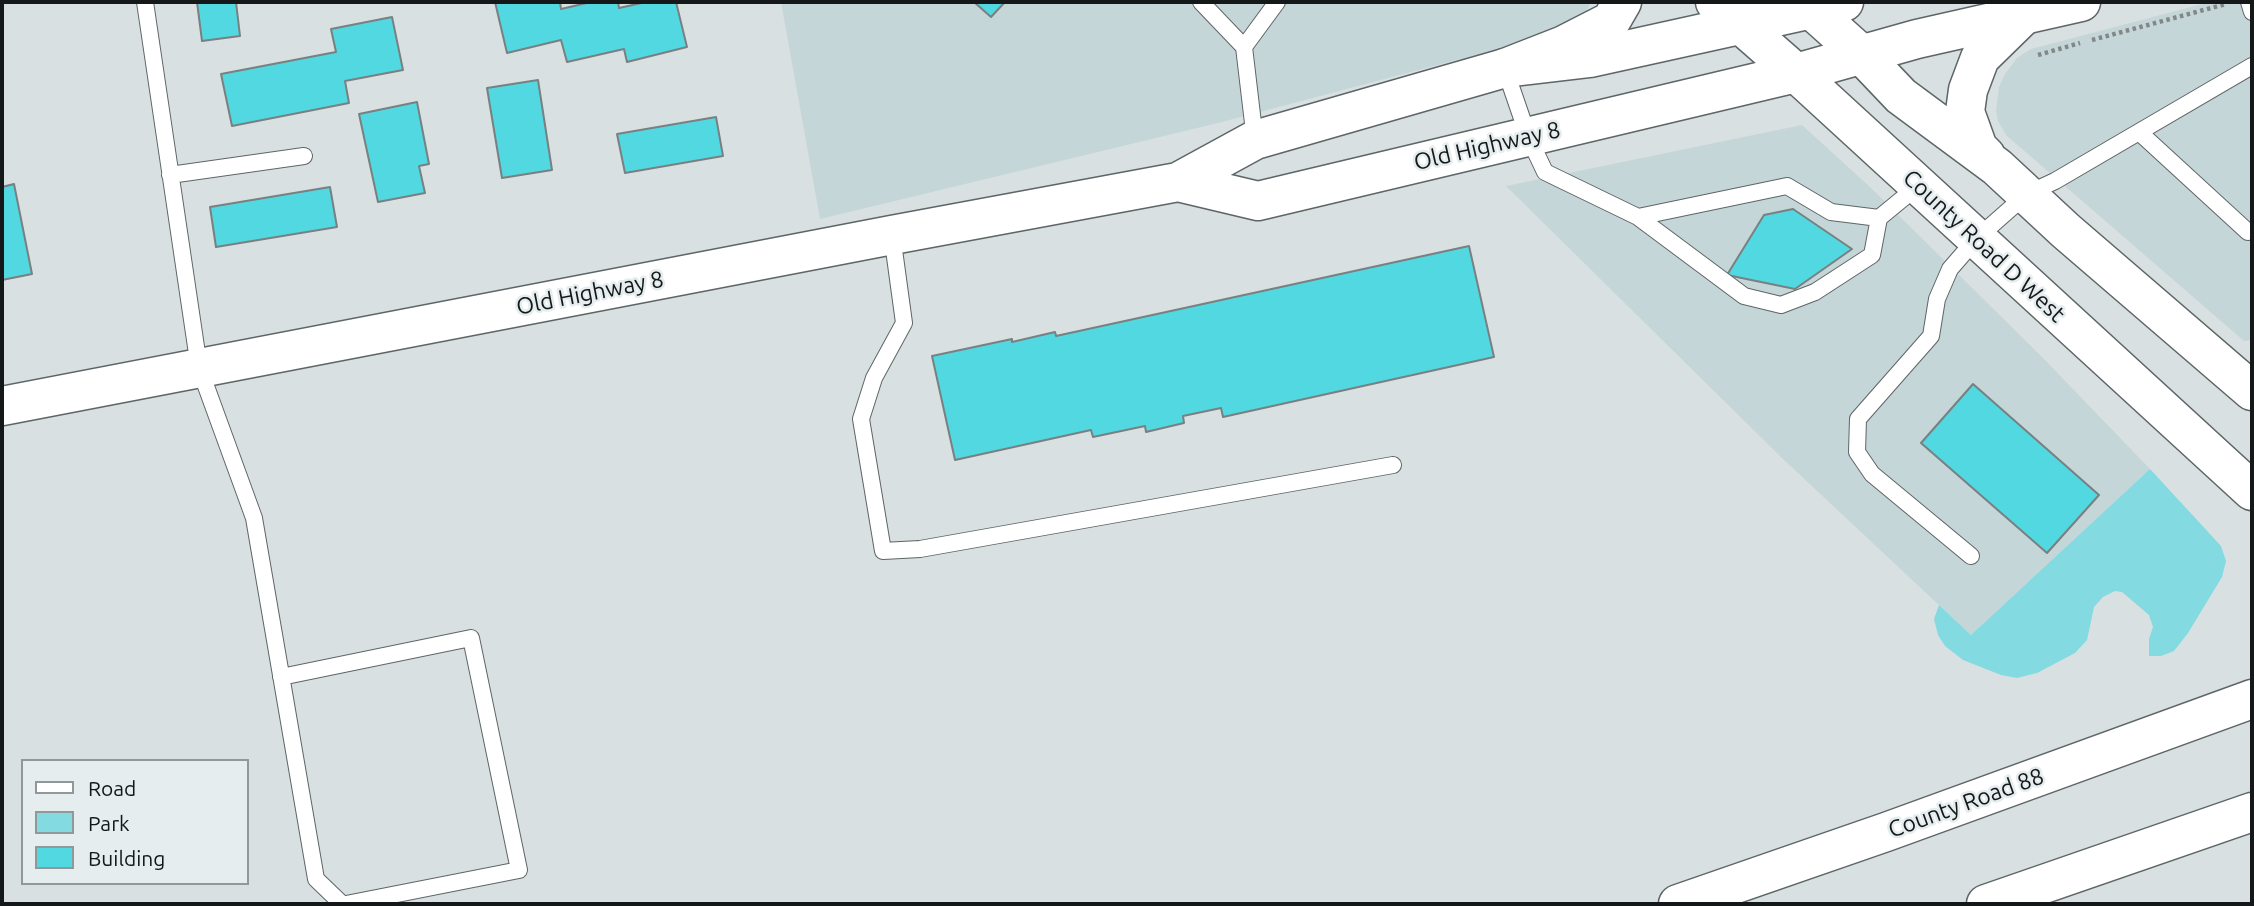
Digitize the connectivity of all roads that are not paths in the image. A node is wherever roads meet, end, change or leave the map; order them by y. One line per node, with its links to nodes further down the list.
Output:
1 (145, 2): 21 (lane)
2 (1201, 2): 11 (lane)
3 (1277, 2): 11 (lane)
4 (1622, 2): 14 (street)
5 (2081, 2): 10 (street, Old Highway 8)
6 (2249, 2): 8 (lane)
7 (1820, 4): 9 (street, Old Highway 8); 12 (street)
8 (2252, 12)
9 (1728, 13): 14 (street, Old Highway 8); 15 (street, County Road D West)
10 (2025, 15): 12 (street, Old Highway 8); 20 (street)
11 (1244, 47): 18 (lane)
12 (1861, 55): 15 (street, Old Highway 8); 20 (street)
13 (2252, 66): 16 (lane)
14 (1505, 68): 17 (lane); 18 (street, Old Highway 8)
15 (1796, 73): 17 (street, Old Highway 8); 23 (street, County Road D West)
16 (2139, 132): 24 (lane); 27 (lane)
17 (1528, 136): 22 (street, Old Highway 8); 25 (lane)
18 (1255, 140): 22 (street, Old Highway 8)
19 (304, 156): 21 (lane)
20 (1997, 167): 24 (street)
21 (170, 175): 30 (lane)
22 (1178, 182): 28 (street, Old Highway 8)
23 (1918, 186): 26 (lane); 29 (street, County Road D West)
24 (2027, 194): 29 (lane); 31 (street)
25 (1639, 218): 26 (lane); 26 (lane)
26 (1879, 218)
27 (2248, 232)
28 (892, 235): 30 (street, Old Highway 8); 34 (lane)
29 (1976, 239): 33 (street, County Road D West); 37 (lane)
30 (199, 367): 32 (street, Old Highway 8); 39 (lane)
31 (2252, 391)
32 (2, 406)
33 (2217, 460): 35 (street, County Road D West); 36 (street)
34 (1393, 465)
35 (2252, 491)
36 (2252, 521)
37 (1971, 556)
38 (2252, 668): 41 (street)
39 (281, 677): 43 (lane); 43 (lane)
40 (2252, 699): 41 (street, County Road 88)
41 (2204, 716): 44 (street, County Road 88)
42 (2252, 812): 45 (street)
43 (344, 904)
44 (1678, 904)
45 (1986, 904)

